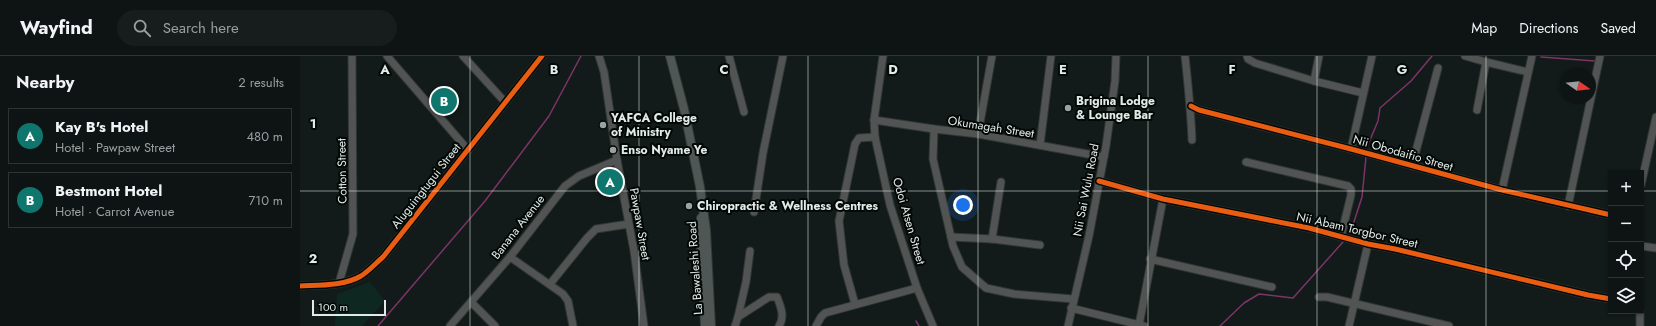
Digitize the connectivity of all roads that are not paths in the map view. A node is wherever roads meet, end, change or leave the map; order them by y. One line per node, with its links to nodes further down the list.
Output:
1 (352, 56): 62 (street, Cotton Street)
2 (387, 56): 37 (street)
3 (463, 56): 25 (street)
4 (599, 56): 39 (street, Pawpaw Street)
5 (670, 56): 48 (main road, La Bawaleshi Road)
6 (730, 56): 28 (street)
7 (784, 56): 49 (street)
8 (883, 56): 30 (street, Odoi Atsen Street)
9 (992, 56): 32 (street)
10 (1051, 56): 35 (street)
11 (1116, 56): 38 (street, Nii Sai Wulu Road)
12 (1185, 56): 26 (street)
13 (1246, 56): 23 (street)
14 (1319, 56): 23 (street)
15 (1372, 56): 24 (street)
16 (1465, 56): 20 (street)
17 (1532, 56): 22 (street)
18 (1600, 56): 47 (street)
19 (538, 58): 25 (street, Aluguingtugui Street)
20 (1486, 62): 22 (street); 27 (street)
21 (1438, 68): 41 (street)
22 (1528, 72): 45 (street)
23 (1314, 82): 24 (street)
24 (1363, 93): 36 (street)
25 (505, 102): 37 (street, Aluguingtugui Street)
26 (1191, 106): 34 (street); 36 (street, Nii Obodaifio Street)
27 (1477, 110)
28 (744, 112)
29 (1656, 117): 42 (street)
30 (874, 120): 31 (street, Okumagah Street); 33 (street, Odoi Atsen Street)
31 (934, 129): 32 (street, Okumagah Street); 53 (street)
32 (978, 134): 35 (street, Okumagah Street)
33 (875, 137): 66 (street, Odoi Atsen Street); 72 (street)
34 (1192, 140)
35 (1040, 145): 38 (street, Okumagah Street)
36 (1352, 148): 41 (street, Nii Obodaifio Street)
37 (468, 150): 62 (street, Aluguingtugui Street)
38 (1104, 157): 43 (street, Nii Sai Wulu Road)
39 (617, 160): 51 (street, Pawpaw Street); 60 (street, Banana Avenue)
40 (1246, 162): 52 (street)
41 (1412, 166): 45 (street, Nii Obodaifio Street)
42 (1644, 171)
43 (1099, 181): 46 (street, Nii Abam Torgbor Street); 69 (street, Nii Sai Wulu Road)
44 (1001, 182): 54 (street)
45 (1502, 190): 47 (street, Nii Obodaifio Street)
46 (1162, 199): 52 (street, Nii Abam Torgbor Street); 61 (street)
47 (1568, 206): 50 (street, Nii Obodaifio Street)
48 (702, 209): 81 (main road, La Bawaleshi Road); 82 (main road, La Bawaleshi Road)
49 (754, 212)
50 (1608, 214)
51 (629, 224): 63 (street); 80 (street, Pawpaw Street)
52 (1340, 236): 55 (street, Nii Abam Torgbor Street)
53 (951, 237): 54 (street); 69 (street)
54 (992, 240): 56 (street)
55 (1368, 244): 68 (street, Nii Abam Torgbor Street); 71 (street)
56 (1040, 245)
57 (1644, 246): 58 (street)
58 (1656, 248)
59 (750, 251): 75 (street)
60 (510, 257): 63 (street); 70 (street, Banana Avenue)
61 (1150, 259): 65 (street); 76 (street)
62 (339, 283): 64 (street, Aluguingtugui Street)
63 (550, 284): 79 (street)
64 (300, 286)
65 (1272, 287)
66 (917, 288): 72 (street); 86 (street, Odoi Atsen Street)
67 (1319, 297): 71 (street)
68 (1608, 298)
69 (1073, 299): 73 (street, Nii Sai Wulu Road)
70 (471, 302): 77 (street, Banana Avenue); 78 (street)
71 (1354, 303): 88 (street); 89 (street)
72 (855, 304): 85 (street)
73 (1071, 308): 76 (street); 87 (street, Nii Sai Wulu Road)
74 (1640, 314): 90 (street)
75 (738, 317): 83 (street); 84 (street)
76 (1141, 325)
77 (450, 326)
78 (495, 326)
79 (573, 326)
80 (644, 326)
81 (705, 326)
82 (711, 326)
83 (736, 326)
84 (779, 326)
85 (816, 326)
86 (932, 326)
87 (1068, 326)
88 (1349, 326)
89 (1449, 326)
90 (1640, 326)

